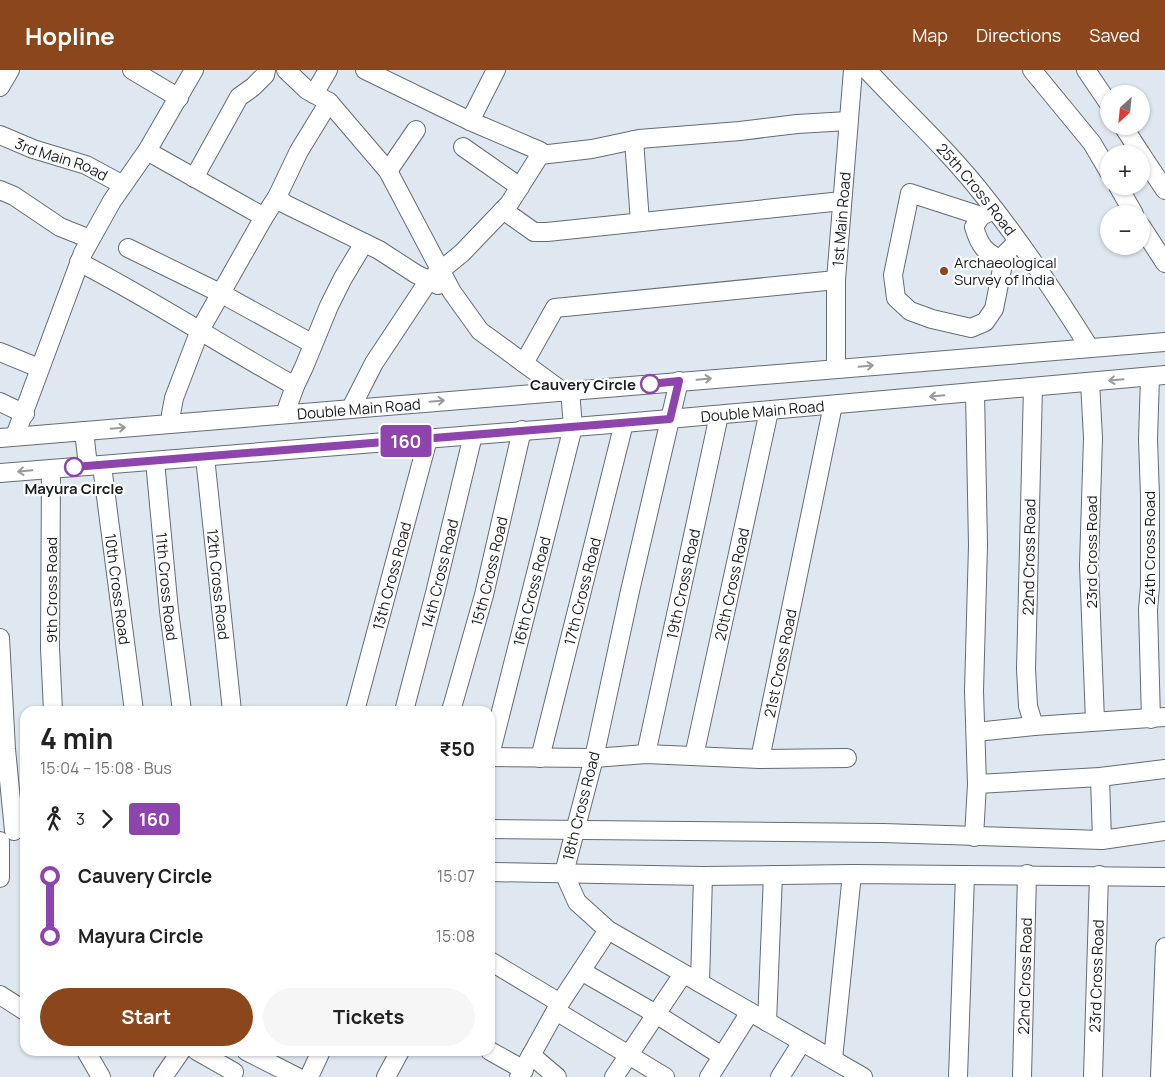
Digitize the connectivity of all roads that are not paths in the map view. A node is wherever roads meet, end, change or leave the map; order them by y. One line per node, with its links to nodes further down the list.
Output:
1 (10, 70): 13 (street)
2 (132, 70): 15 (street)
3 (194, 70): 15 (street)
4 (266, 70): 28 (street)
5 (285, 70): 16 (street)
6 (328, 70): 16 (street)
7 (496, 70): 17 (street)
8 (853, 70): 18 (street, 1st Main Road)
9 (867, 70): 36 (street, 25th Cross Road)
10 (1086, 70): 14 (street)
11 (372, 71): 17 (street)
12 (1042, 72): 25 (street)
13 (0, 88)
14 (1100, 91)
15 (179, 98): 23 (street)
16 (322, 98): 27 (street); 33 (street)
17 (470, 122): 24 (street)
18 (848, 122): 21 (street); 34 (street, 1st Main Road)
19 (416, 130): 27 (street)
20 (0, 136): 29 (street, 3rd Main Road)
21 (634, 140): 24 (street); 38 (street)
22 (463, 146): 30 (street)
23 (147, 151): 28 (street); 29 (street)
24 (540, 155): 30 (street)
25 (1100, 157)
26 (1150, 168): 32 (street)
27 (388, 171): 47 (street)
28 (194, 178): 37 (street)
29 (123, 185): 39 (street)
30 (520, 187): 35 (street)
31 (0, 190): 39 (street)
32 (1165, 190)
33 (277, 197): 37 (street); 42 (street)
34 (842, 201): 38 (street); 48 (street, 1st Main Road)
35 (503, 210): 38 (street); 47 (street)
36 (988, 213): 41 (street, 25th Cross Road); 44 (street); 44 (street)
37 (264, 217): 49 (street)
38 (640, 222)
39 (90, 239): 45 (street)
40 (1150, 240): 46 (street)
41 (1017, 242): 44 (street); 53 (street, 25th Cross Road)
42 (364, 243): 47 (street); 52 (street)
43 (128, 248): 49 (street)
44 (1003, 261)
45 (79, 262): 50 (street); 56 (street)
46 (1165, 263)
47 (435, 275): 55 (street); 67 (street)
48 (836, 280): 55 (street); 57 (street, 1st Main Road)
49 (222, 294): 50 (street); 52 (street)
50 (200, 330): 61 (street); 73 (street)
51 (1165, 342): 53 (street, Double Main Road)
52 (313, 344): 61 (street)
53 (1089, 347): 57 (street, Double Main Road, one-way to 53)
54 (0, 352): 56 (street)
55 (524, 364): 63 (street)
56 (40, 368): 69 (street)
57 (836, 368): 59 (street, Double Main Road, one-way to 57)
58 (1157, 376): 60 (street, Double Main Road, one-way to 60); 94 (street, 24th Cross Road)
59 (679, 381): 63 (street, Double Main Road); 72 (street, 18th Cross Road)
60 (1090, 382): 62 (street, Double Main Road); 95 (street, 23rd Cross Road)
61 (295, 386): 70 (street)
62 (1033, 387): 64 (street, Double Main Road); 96 (street, 22nd Cross Road)
63 (566, 391): 67 (street, Double Main Road, one-way to 63); 75 (street, 16th Cross Road)
64 (975, 392): 66 (street, Double Main Road, one-way to 66); 97 (street)
65 (0, 402): 69 (street)
66 (832, 405): 68 (street, Double Main Road); 105 (street, 21st Cross Road)
67 (351, 408): 70 (street, Double Main Road)
68 (769, 411): 71 (street, Double Main Road); 101 (street, 20th Cross Road)
69 (25, 414): 79 (street)
70 (285, 414): 73 (street, Double Main Road)
71 (719, 415): 72 (street, Double Main Road); 99 (street, 19th Cross Road)
72 (670, 419): 74 (street, Double Main Road); 103 (street, 18th Cross Road)
73 (173, 423): 77 (street, Double Main Road, one-way to 73)
74 (624, 423): 75 (street, Double Main Road); 102 (street, 17th Cross Road)
75 (573, 427): 76 (street, Double Main Road); 98 (street, 16th Cross Road)
76 (522, 430): 78 (street, Double Main Road); 93 (street, 15th Cross Road)
77 (84, 431): 79 (street, Double Main Road); 83 (street, 10th Cross Road)
78 (473, 434): 80 (street, Double Main Road); 92 (street, 14th Cross Road)
79 (8, 437)
80 (428, 439): 81 (street, Double Main Road); 91 (street, 13th Cross Road)
81 (204, 457): 82 (street, Double Main Road); 90 (street, 12th Cross Road)
82 (155, 461): 83 (street, Double Main Road); 89 (street, 11th Cross Road)
83 (95, 466): 84 (street, Double Main Road); 88 (street, 10th Cross Road)
84 (51, 469): 85 (street, Double Main Road, one-way to 85); 87 (street, 9th Cross Road)
85 (0, 474)
86 (0, 638): 112 (street)
87 (53, 706)
88 (133, 706)
89 (181, 706)
90 (231, 706)
91 (356, 706)
92 (405, 706)
93 (452, 706)
94 (1158, 718): 95 (street)
95 (1095, 721): 96 (street)
96 (1034, 726): 97 (street)
97 (976, 732): 108 (street)
98 (495, 736)
99 (646, 754): 101 (street); 103 (street)
100 (495, 756): 102 (street)
101 (694, 756): 105 (street)
102 (540, 758): 103 (street)
103 (594, 758): 110 (street, 18th Cross Road)
104 (847, 758): 105 (street)
105 (760, 759)
106 (1165, 769): 107 (street)
107 (1100, 776): 108 (street); 114 (street)
108 (977, 784): 113 (street)
109 (495, 830): 110 (street)
110 (576, 830): 113 (street); 116 (street, 18th Cross Road)
111 (1165, 831): 114 (street)
112 (10, 834): 124 (street)
113 (974, 837): 114 (street)
114 (1102, 840)
115 (495, 872): 116 (street)
116 (564, 873): 122 (street); 125 (street, 18th Cross Road)
117 (852, 874): 119 (street); 120 (street); 149 (street)
118 (1027, 874): 120 (street); 121 (street); 163 (street, 22nd Cross Road)
119 (774, 875): 122 (street); 136 (street)
120 (965, 875): 162 (street)
121 (1099, 875): 123 (street); 164 (street, 23rd Cross Road)
122 (703, 876): 130 (street)
123 (1165, 876)
124 (0, 878)
125 (608, 930): 128 (street); 129 (street, 18th Cross Road)
126 (1165, 947): 165 (street)
127 (495, 964): 132 (street)
128 (581, 971): 132 (street); 135 (street)
129 (683, 974): 130 (street, 18th Cross Road); 135 (street)
130 (700, 984): 134 (street, 18th Cross Road)
131 (0, 995): 133 (street)
132 (558, 1007): 139 (street); 148 (street)
133 (20, 1008)
134 (750, 1012): 136 (street, 18th Cross Road); 147 (street)
135 (656, 1014): 139 (street); 147 (street)
136 (767, 1022): 137 (street, 18th Cross Road)
137 (802, 1042): 149 (street, 18th Cross Road); 160 (street)
138 (495, 1053): 148 (street)
139 (629, 1054): 157 (street); 158 (street)
140 (89, 1056): 151 (street)
141 (178, 1056): 152 (street)
142 (205, 1056): 150 (street)
143 (242, 1056): 150 (street)
144 (255, 1056): 153 (street)
145 (319, 1056): 154 (street)
146 (397, 1056): 155 (street)
147 (722, 1056): 159 (street)
148 (525, 1067): 156 (street)
149 (841, 1068): 161 (street, 18th Cross Road)
150 (233, 1075)
151 (101, 1077)
152 (163, 1077)
153 (297, 1077)
154 (309, 1077)
155 (386, 1077)
156 (557, 1077)
157 (614, 1077)
158 (665, 1077)
159 (709, 1077)
160 (780, 1077)
161 (863, 1077)
162 (958, 1077)
163 (1022, 1077)
164 (1093, 1077)
165 (1160, 1077)

